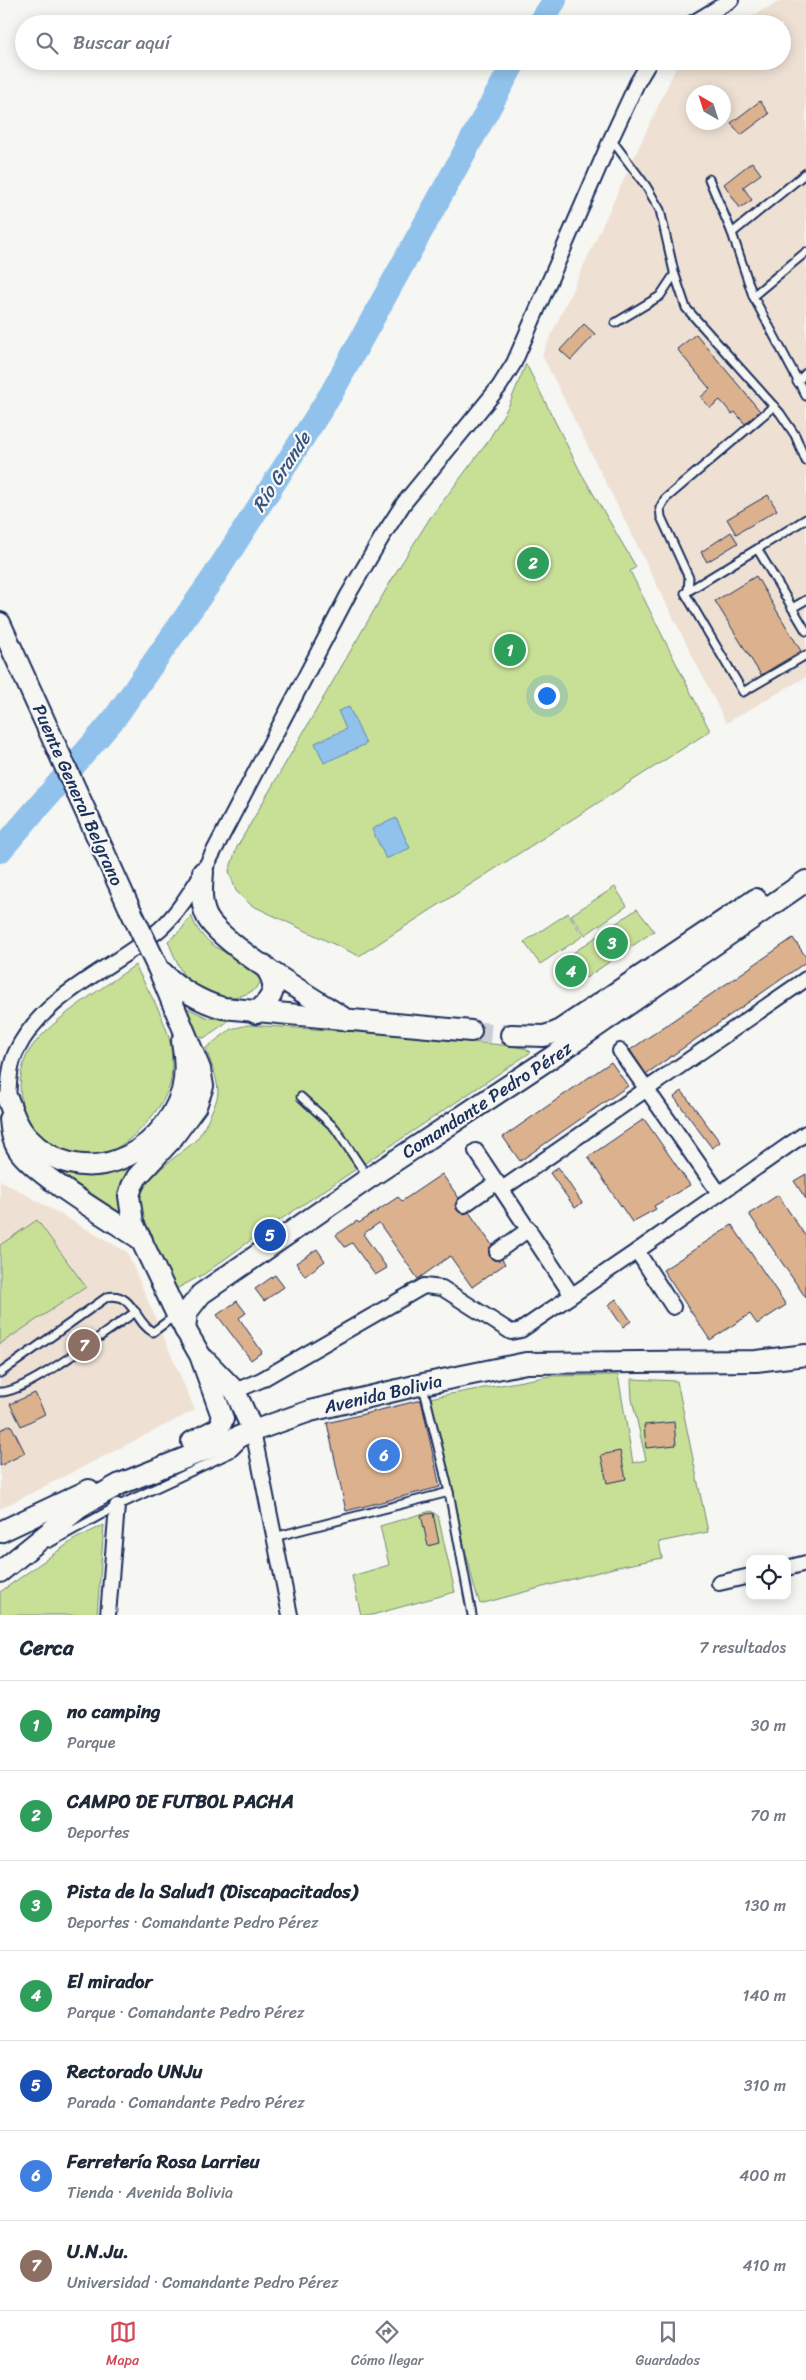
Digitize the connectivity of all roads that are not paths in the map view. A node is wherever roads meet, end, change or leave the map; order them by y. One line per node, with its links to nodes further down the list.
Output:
1 (732, 0): 2 (street)
2 (706, 15)
3 (645, 70): 4 (street)
4 (611, 139): 9 (lane); 26 (street)
5 (806, 173): 7 (lane)
6 (709, 179): 7 (lane)
7 (732, 233): 10 (lane)
8 (806, 252): 10 (lane)
9 (674, 275): 11 (lane); 15 (lane)
10 (754, 296): 13 (lane)
11 (615, 322)
12 (806, 373): 13 (lane)
13 (797, 382): 14 (lane)
14 (806, 396)
15 (774, 406): 16 (lane); 19 (lane)
16 (806, 461)
17 (806, 519): 18 (lane)
18 (758, 550): 19 (lane); 21 (lane)
19 (688, 592): 24 (lane)
20 (806, 600): 21 (lane)
21 (792, 608): 23 (lane)
22 (0, 622): 29 (main road, Puente General Belgrano, bridge)
23 (806, 631)
24 (806, 655)
25 (806, 867): 35 (main road)
26 (203, 872): 28 (main road); 39 (street)
27 (806, 882): 42 (main road, Comandante Pedro Pérez)
28 (264, 965): 31 (main road); 33 (main road)
29 (158, 968): 31 (main road); 32 (main road, Puente General Belgrano)
30 (806, 979): 37 (street)
31 (256, 1013): 33 (main road)
32 (179, 1022): 39 (main road); 47 (main road)
33 (349, 1022): 34 (main road)
34 (471, 1031)
35 (511, 1035)
36 (620, 1051): 37 (street)
37 (648, 1090): 43 (street); 44 (street)
38 (301, 1097): 42 (lane)
39 (8, 1100): 47 (main road)
40 (806, 1133): 44 (street)
41 (476, 1151): 43 (street)
42 (369, 1178): 53 (main road, Comandante Pedro Pérez)
43 (499, 1185): 45 (street); 46 (street)
44 (719, 1193): 48 (street)
45 (464, 1205)
46 (529, 1230): 49 (street); 50 (street)
47 (143, 1241): 53 (main road)
48 (637, 1251): 50 (street); 51 (street)
49 (497, 1252)
50 (571, 1294): 58 (street)
51 (673, 1307)
52 (136, 1312): 53 (lane); 56 (lane); 59 (lane)
53 (181, 1322): 54 (main road)
54 (200, 1355): 58 (main road); 64 (main road)
55 (806, 1355): 57 (main road, Avenida Bolivia)
56 (0, 1373)
57 (423, 1384): 60 (main road, Avenida Bolivia); 61 (lane)
58 (235, 1391): 60 (main road)
59 (0, 1392)
60 (253, 1431): 62 (main road, Avenida Bolivia); 63 (lane); 65 (street)
61 (449, 1492): 65 (lane); 74 (lane)
62 (84, 1504): 66 (main road); 69 (main road, Avenida Bolivia)
63 (117, 1506): 69 (lane); 72 (street)
64 (0, 1532)
65 (274, 1536): 73 (street)
66 (0, 1555)
67 (806, 1564): 68 (street)
68 (791, 1567)
69 (0, 1572)
70 (746, 1577): 71 (street)
71 (719, 1583)
72 (108, 1615)
73 (290, 1615)
74 (472, 1615)

